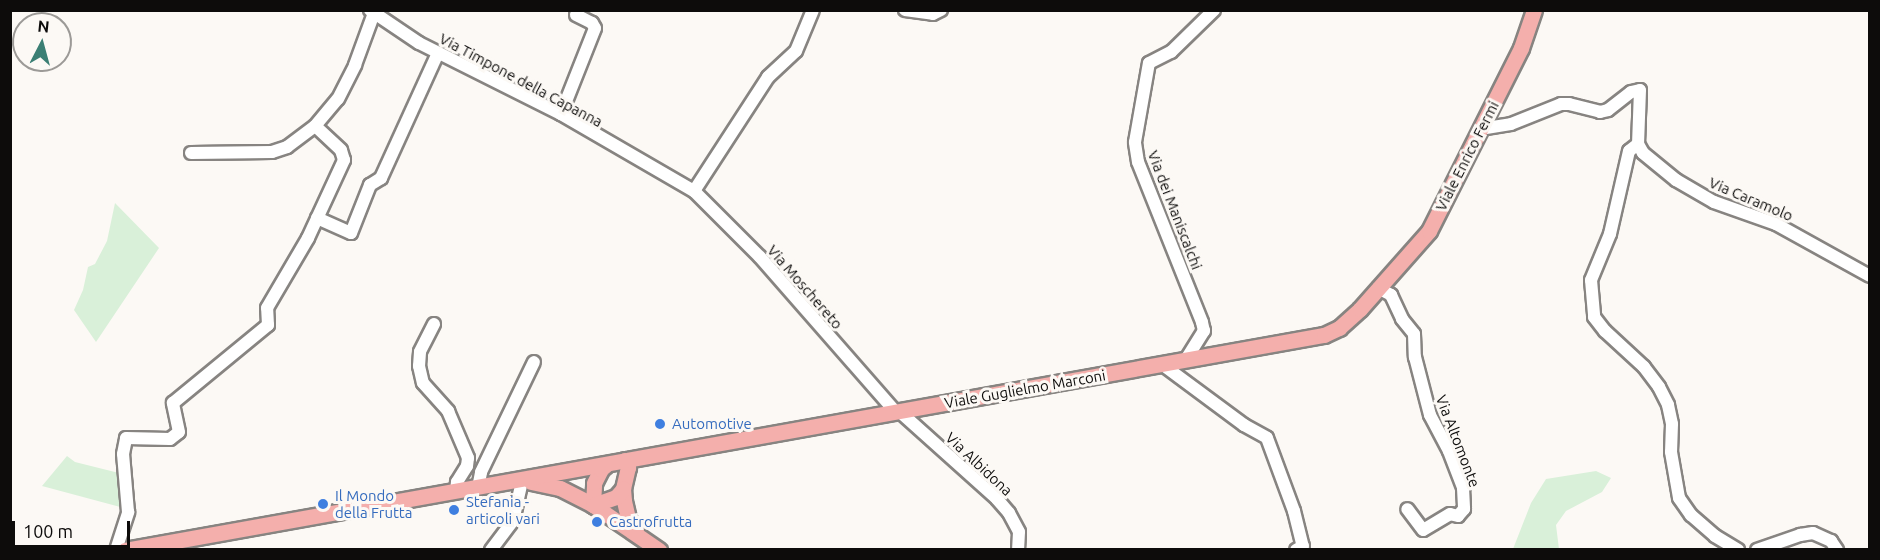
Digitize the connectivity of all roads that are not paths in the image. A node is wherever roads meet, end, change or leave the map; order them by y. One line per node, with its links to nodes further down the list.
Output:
1 (813, 10): 14 (street)
2 (905, 10): 3 (street)
3 (941, 10)
4 (1214, 10): 19 (street, Via dei Maniscalchi)
5 (1534, 10): 11 (main road, Viale Enrico Fermi)
6 (372, 12): 8 (street, Via Timpone della Capanna); 10 (street)
7 (576, 15): 9 (street)
8 (438, 53): 9 (street, Via Timpone della Capanna); 15 (street)
9 (561, 114): 14 (street, Via Timpone della Capanna)
10 (315, 126): 13 (street); 15 (street)
11 (1480, 129): 12 (street); 17 (main road, Viale Enrico Fermi)
12 (1638, 144): 16 (street, Via Caramolo); 38 (street)
13 (191, 153)
14 (691, 189): 22 (street, Via Moschereto)
15 (317, 218): 32 (street)
16 (1869, 276)
17 (1378, 288): 19 (main road, Viale Guglielmo Marconi); 30 (street, Via Altomonte)
18 (434, 324): 28 (street)
19 (1185, 361): 21 (main road, Viale Guglielmo Marconi)
20 (534, 362): 26 (street)
21 (1163, 365): 22 (main road, Viale Guglielmo Marconi); 37 (street)
22 (897, 411): 24 (main road, Viale Guglielmo Marconi); 36 (street, Via Albidona)
23 (606, 465): 24 (main road, Viale Guglielmo Marconi); 25 (main road, Viale Guglielmo Marconi); 29 (main road)
24 (626, 466): 27 (main road)
25 (522, 481): 26 (main road, Viale Guglielmo Marconi); 29 (main road); 34 (street)
26 (478, 488): 28 (main road, Viale Guglielmo Marconi)
27 (623, 489): 29 (main road); 31 (main road)
28 (456, 492): 33 (main road, Viale Guglielmo Marconi)
29 (593, 505): 31 (main road)
30 (1407, 509)
31 (638, 535): 35 (main road)
32 (116, 549)
33 (125, 549)
34 (491, 549)
35 (659, 549)
36 (1018, 549)
37 (1296, 549)
38 (1738, 549)
39 (1757, 549): 40 (street)
40 (1837, 549)

